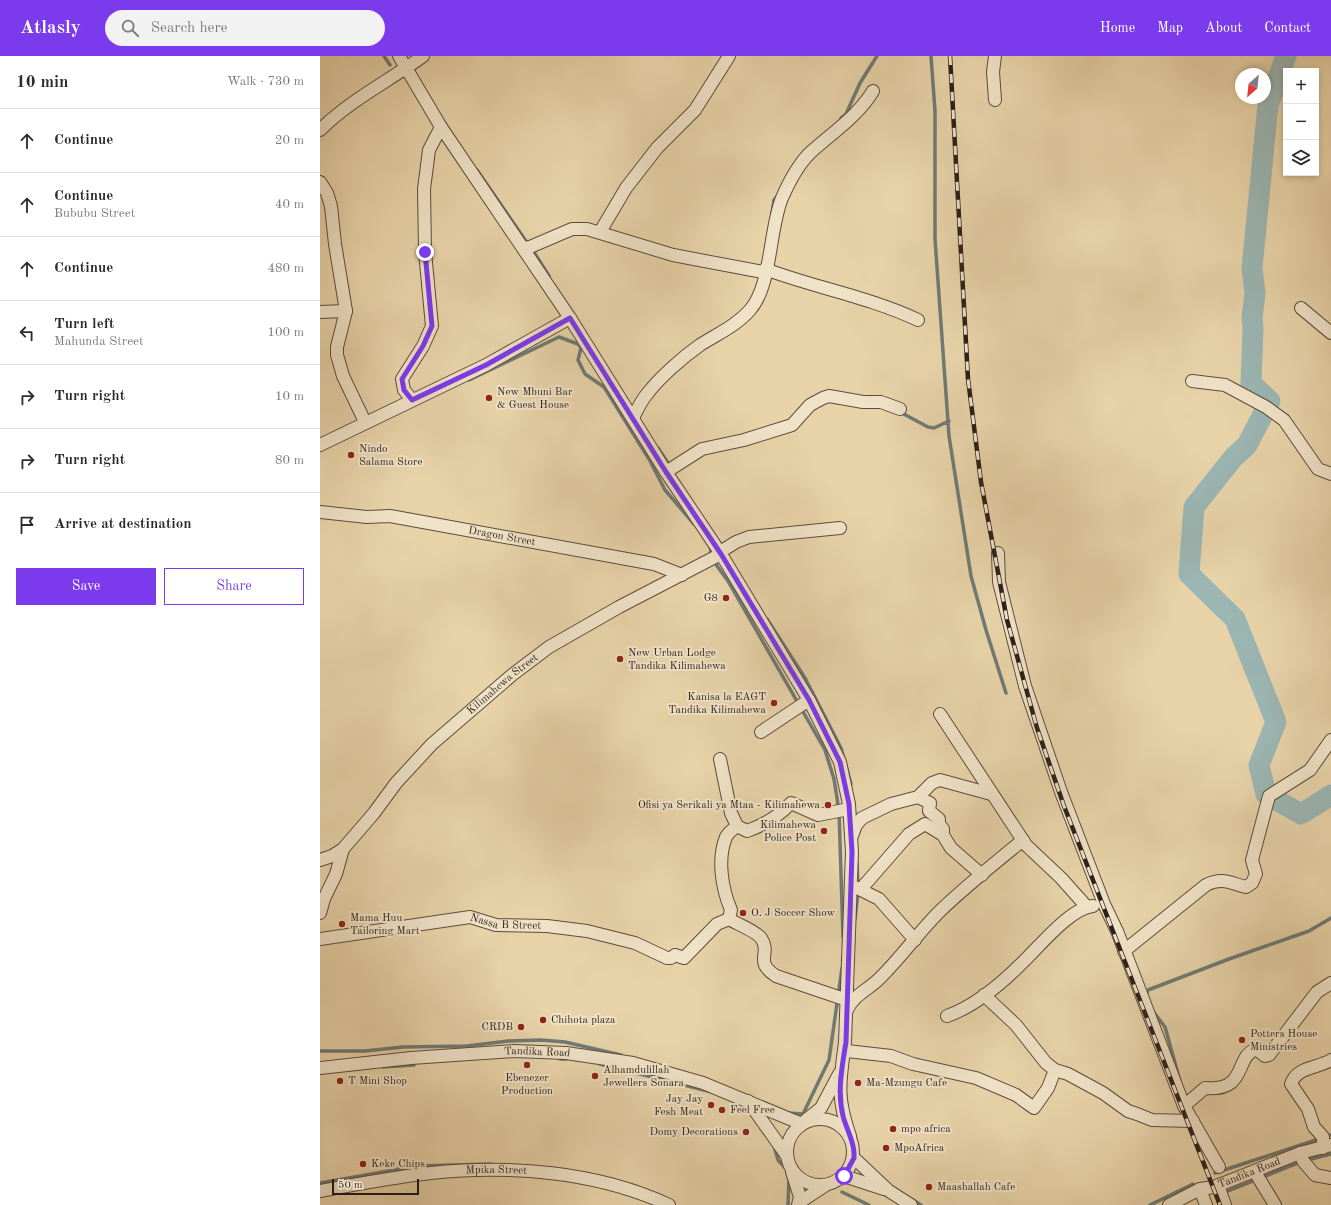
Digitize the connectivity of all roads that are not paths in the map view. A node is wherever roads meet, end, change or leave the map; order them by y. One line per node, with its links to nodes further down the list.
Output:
1 (399, 56): 5 (street)
2 (423, 56): 5 (street)
3 (730, 56): 11 (street)
4 (995, 56): 7 (street)
5 (407, 68): 8 (street); 9 (street)
6 (873, 91): 13 (street)
7 (995, 100)
8 (441, 127): 12 (street); 21 (street)
9 (320, 130)
10 (320, 182): 15 (street)
11 (600, 232): 12 (street); 13 (street)
12 (524, 248): 17 (street)
13 (766, 269): 18 (street); 23 (street)
14 (1301, 308): 19 (street)
15 (346, 311): 16 (street); 24 (street)
16 (320, 312)
17 (570, 318): 21 (street); 23 (street)
18 (918, 320)
19 (1331, 333)
20 (1192, 381): 27 (street)
21 (412, 400): 24 (street)
22 (900, 410): 26 (street)
23 (633, 418): 26 (street)
24 (365, 422): 25 (street)
25 (320, 445)
26 (666, 472): 30 (street)
27 (1331, 474)
28 (320, 512): 32 (street, Dragon Street)
29 (840, 528): 30 (street, Kilimahewa Street)
30 (720, 553): 32 (street, Kilimahewa Street); 33 (street)
31 (998, 553): 49 (street)
32 (682, 575): 45 (street, Kilimahewa Street)
33 (809, 700): 35 (street); 40 (street)
34 (940, 714): 38 (street)
35 (760, 732)
36 (1331, 740): 55 (street)
37 (720, 758): 41 (street)
38 (991, 794): 39 (street); 44 (street)
39 (918, 796): 42 (street); 43 (street)
40 (849, 809): 41 (street); 43 (street)
41 (737, 826): 52 (street)
42 (943, 836): 47 (street); 48 (street)
43 (851, 840): 48 (street)
44 (1022, 840): 47 (street); 50 (street)
45 (343, 849): 46 (street, Kilimahewa Street); 51 (street)
46 (320, 860)
47 (982, 875): 54 (street)
48 (855, 887): 54 (street); 59 (street)
49 (1104, 904): 50 (street); 55 (street)
50 (1086, 906): 57 (street)
51 (320, 913)
52 (729, 919): 53 (street, Nassa B Street); 59 (street)
53 (320, 939)
54 (915, 940): 59 (street)
55 (1124, 951): 67 (street)
56 (1327, 986): 58 (street); 67 (street)
57 (984, 995): 60 (street); 64 (street)
58 (1331, 997)
59 (847, 1005): 61 (street)
60 (947, 1016)
61 (844, 1054): 64 (street); 65 (street)
62 (1331, 1060): 71 (street)
63 (320, 1068): 66 (street, Tandika Road)
64 (1055, 1070): 68 (street)
65 (840, 1073): 69 (street); 70 (street)
66 (748, 1101): 69 (street, Tandika Road); 73 (street)
67 (1184, 1106): 68 (street)
68 (1193, 1121): 75 (street)
69 (803, 1123): 70 (street); 73 (street)
70 (850, 1136): 74 (street)
71 (1327, 1146): 72 (street, Tandika Road)
72 (1300, 1153): 77 (street, Tandika Road); 79 (street)
73 (787, 1156): 76 (street)
74 (854, 1158): 78 (street); 84 (street)
75 (1219, 1167)
76 (791, 1169): 80 (street); 86 (street)
77 (1255, 1172): 81 (street, Tandika Road); 91 (street)
78 (844, 1176): 80 (street); 84 (street)
79 (1331, 1178)
80 (826, 1185): 86 (street)
81 (1218, 1185): 82 (street, Tandika Road); 90 (street)
82 (1200, 1189): 88 (street, Tandika Road); 89 (street)
83 (320, 1191): 85 (street, Mpika Street)
84 (889, 1191): 87 (street)
85 (669, 1205)
86 (798, 1205)
87 (911, 1205)
88 (1169, 1205)
89 (1206, 1205)
90 (1226, 1205)
91 (1275, 1205)

